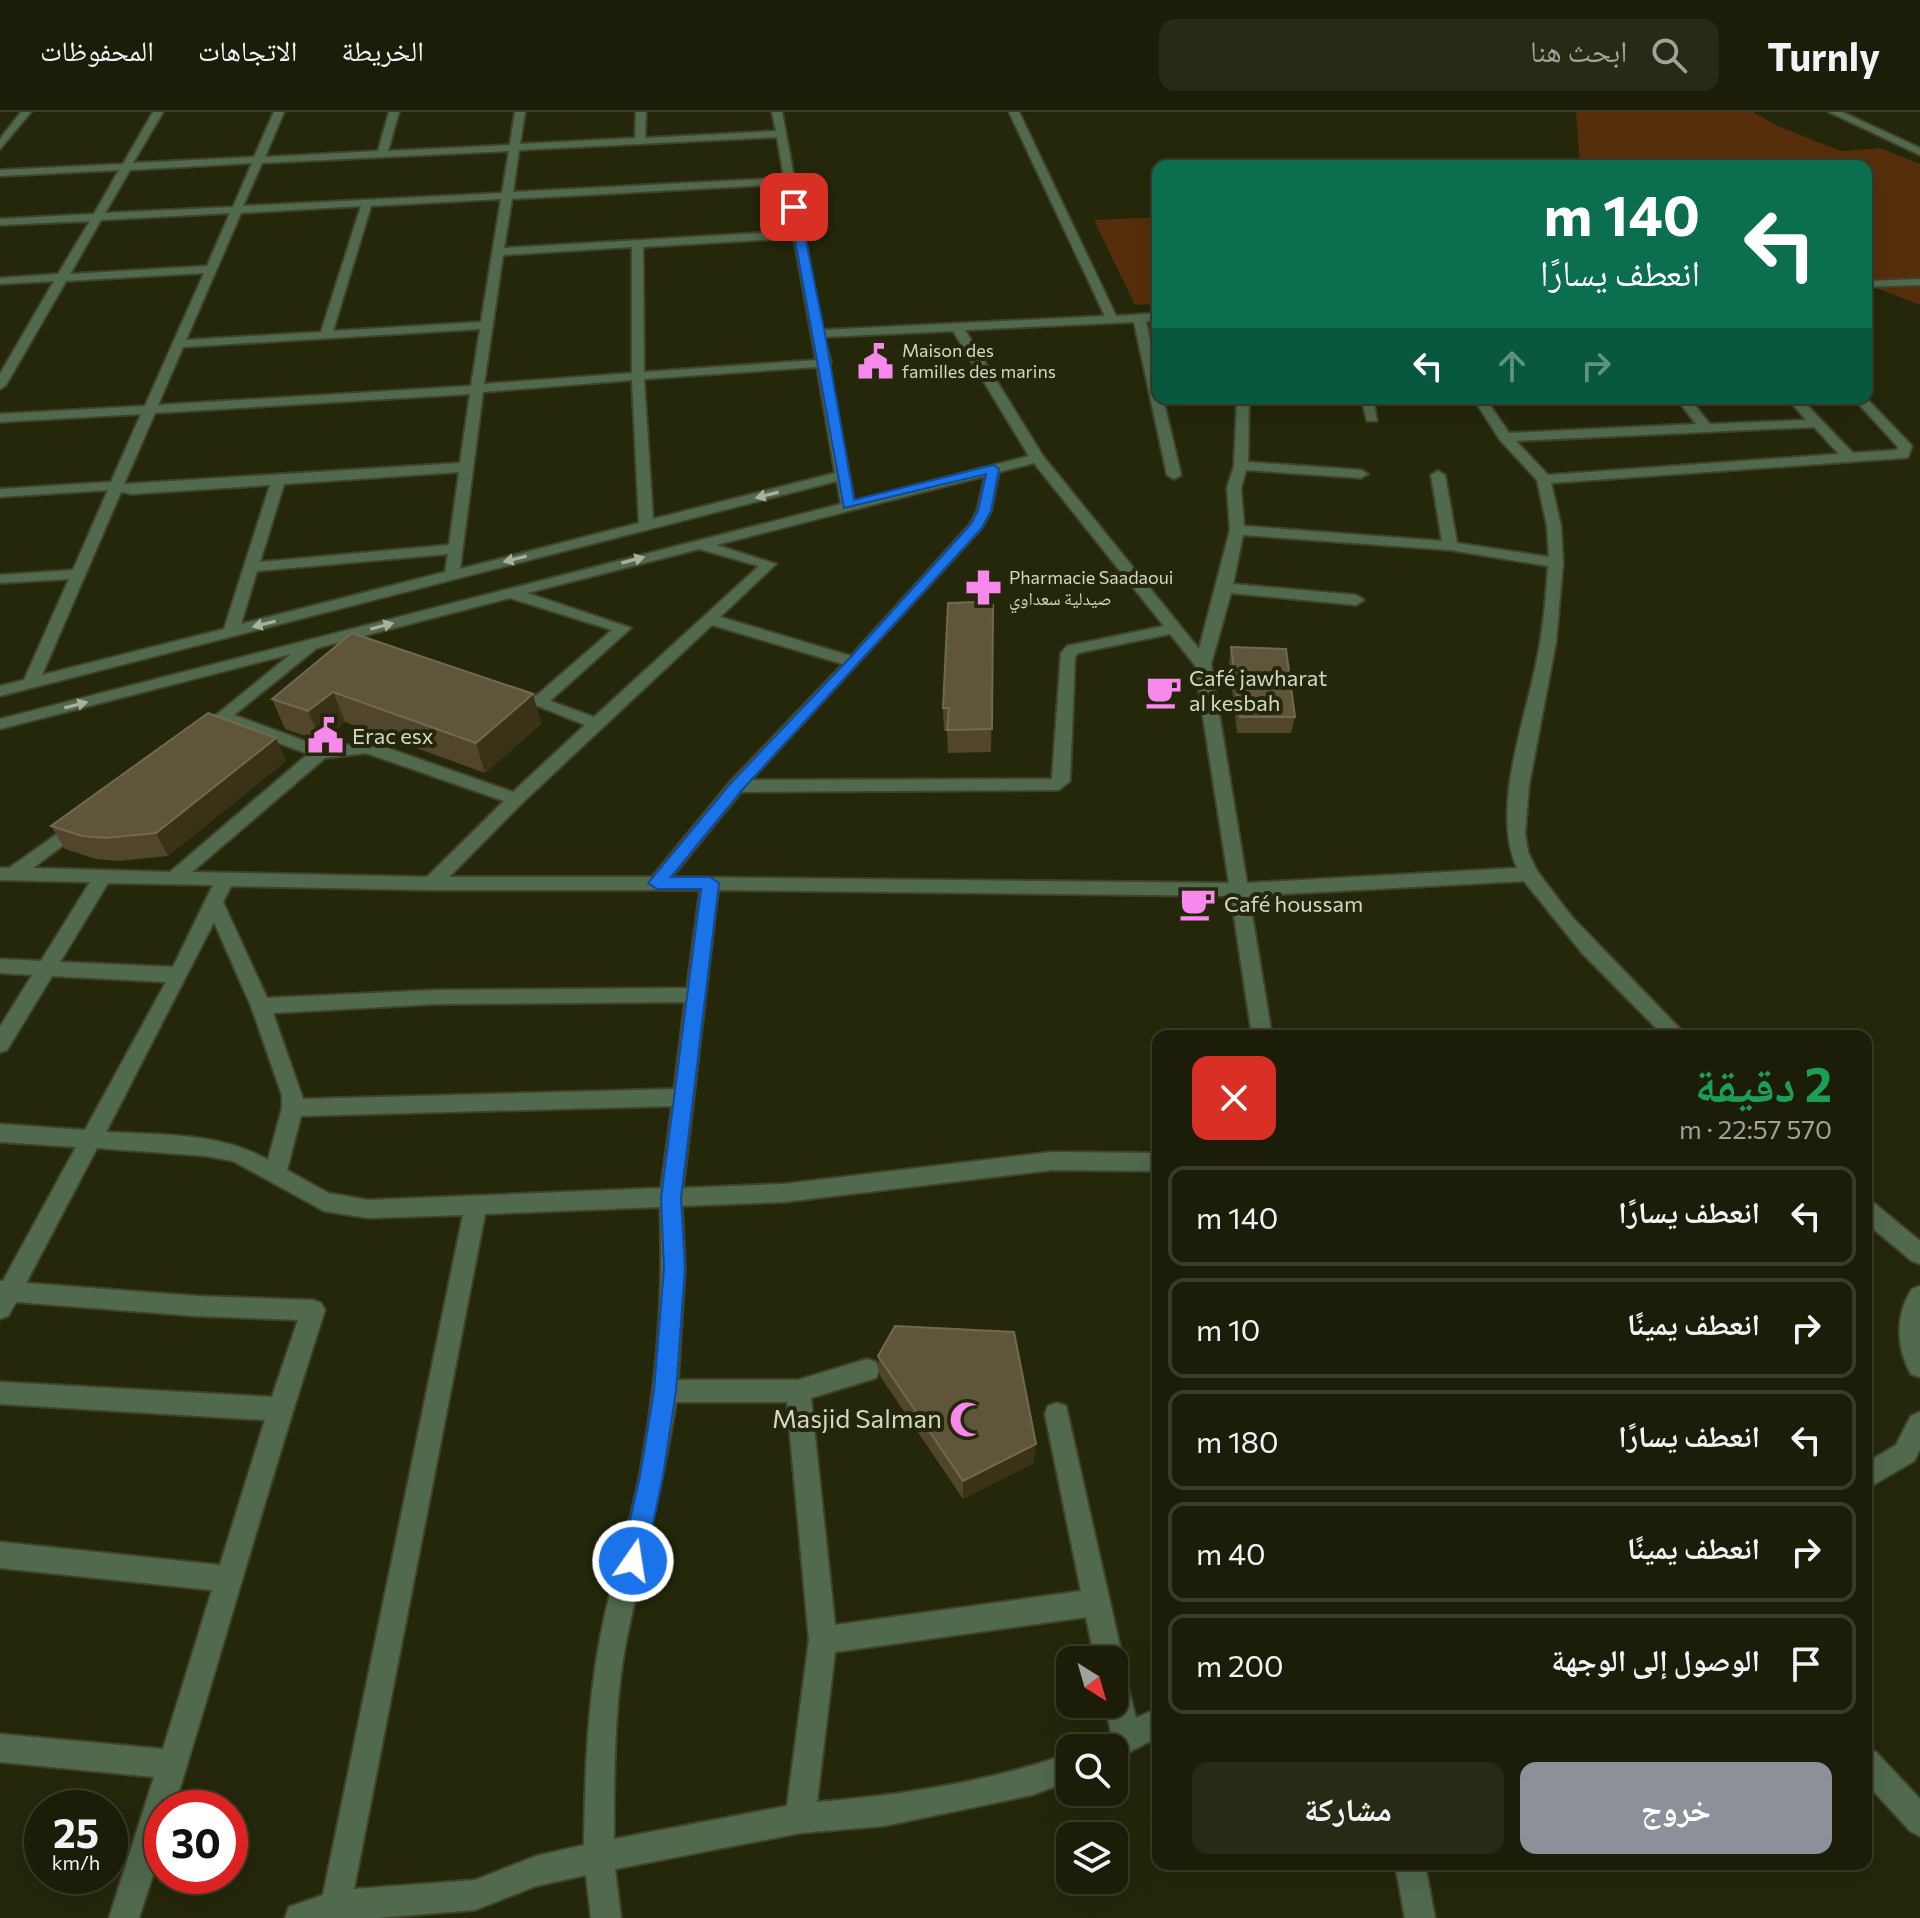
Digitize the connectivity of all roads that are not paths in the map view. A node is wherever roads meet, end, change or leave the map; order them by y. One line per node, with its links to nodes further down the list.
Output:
1 (26, 112): 10 (street)
2 (158, 112): 18 (street)
3 (279, 112): 17 (street)
4 (394, 112): 16 (street)
5 (520, 112): 14 (street)
6 (641, 112): 12 (street)
7 (777, 112): 11 (street)
8 (1014, 112): 36 (street)
9 (1834, 112): 15 (street)
10 (5, 133): 13 (street)
11 (781, 134): 12 (street); 20 (street)
12 (640, 142): 14 (street)
13 (0, 146)
14 (515, 147): 16 (street); 21 (street)
15 (1920, 152)
16 (382, 153): 17 (street)
17 (259, 159): 18 (street); 23 (street)
18 (127, 167): 19 (street); 24 (street)
19 (0, 173)
20 (789, 181): 21 (street); 26 (street)
21 (505, 196): 22 (street); 28 (street)
22 (367, 203): 23 (street); 39 (street)
23 (235, 209): 24 (street); 29 (street)
24 (97, 217): 25 (street); 30 (street)
25 (0, 222)
26 (799, 234): 27 (street); 40 (street)
27 (637, 243): 28 (street); 43 (street)
28 (498, 252): 37 (street)
29 (209, 269): 30 (street); 41 (street)
30 (62, 277): 31 (street); 45 (street)
31 (0, 281)
32 (1920, 282): 33 (street)
33 (1872, 284)
34 (1152, 317): 35 (street)
35 (1139, 318): 36 (street); 44 (street)
36 (1112, 319): 38 (street)
37 (486, 325): 39 (street); 46 (street)
38 (957, 327): 40 (street); 60 (street)
39 (326, 334): 41 (street)
40 (820, 334): 42 (street)
41 (178, 344): 54 (street)
42 (825, 363): 43 (street); 66 (street)
43 (638, 376): 46 (street); 74 (street)
44 (1152, 376)
45 (0, 385)
46 (477, 389): 54 (street); 63 (street)
47 (1158, 404): 67 (street)
48 (1243, 404): 62 (street)
49 (1368, 404): 56 (street)
50 (1483, 404): 59 (street)
51 (1687, 404): 58 (street)
52 (1799, 404): 57 (street)
53 (1865, 404): 61 (street)
54 (149, 409): 55 (street); 71 (street)
55 (0, 418)
56 (1372, 418)
57 (1817, 423): 58 (street); 61 (street)
58 (1706, 428): 59 (street)
59 (1505, 437): 69 (street)
60 (1037, 458): 64 (street); 88 (street)
61 (1850, 458): 69 (street)
62 (1241, 466): 65 (street); 75 (street)
63 (466, 467): 70 (street); 78 (street)
64 (993, 469): 73 (street); 91 (street)
65 (1361, 474)
66 (843, 475): 73 (street); 74 (street, one-way to 74)
67 (1174, 475)
68 (1438, 475): 77 (street)
69 (1544, 479): 79 (street)
70 (278, 480): 71 (street); 80 (street)
71 (118, 487): 72 (street); 81 (street)
72 (0, 493)
73 (848, 505): 76 (street)
74 (646, 526): 82 (street, one-way to 82)
75 (1237, 530): 77 (street); 84 (street)
76 (696, 543): 85 (street, one-way to 76); 87 (street)
77 (1450, 546): 79 (street)
78 (455, 549): 80 (street); 82 (street)
79 (1556, 563): 106 (street)
80 (252, 567): 89 (street)
81 (78, 574): 83 (street); 93 (street)
82 (452, 576): 89 (street, one-way to 89)
83 (0, 579)
84 (1225, 588): 86 (street); 92 (street)
85 (510, 593): 90 (street, one-way to 85); 96 (street)
86 (1356, 600)
87 (709, 619): 91 (street); 99 (street)
88 (1175, 628): 92 (street); 102 (street)
89 (231, 632): 93 (street)
90 (315, 643): 97 (street); 98 (street, one-way to 90)
91 (854, 662): 102 (street)
92 (1203, 664): 113 (street)
93 (31, 683): 95 (street)
94 (494, 686): 96 (street)
95 (0, 691)
96 (539, 702): 99 (street)
97 (223, 717): 100 (street); 101 (street)
98 (0, 724)
99 (598, 724): 103 (street)
100 (186, 745)
101 (320, 753): 103 (street); 108 (street)
102 (736, 786): 110 (street)
103 (516, 799): 112 (street)
104 (99, 809): 105 (street)
105 (7, 874): 107 (street)
106 (1528, 874): 113 (street); 121 (street)
107 (103, 876): 108 (street); 116 (street)
108 (175, 877): 109 (street)
109 (225, 879): 112 (street); 114 (street)
110 (657, 883): 111 (street); 112 (street)
111 (710, 883): 113 (street); 118 (street)
112 (432, 884)
113 (1240, 890): 120 (street)
114 (214, 902): 117 (street); 119 (street)
115 (0, 966): 116 (street)
116 (46, 968): 117 (street); 122 (street)
117 (179, 975): 126 (street)
118 (696, 995): 119 (street); 123 (street)
119 (261, 1006): 124 (street)
120 (1261, 1030)
121 (1671, 1030)
122 (0, 1044)
123 (684, 1097): 124 (street); 129 (street)
124 (293, 1108): 128 (street)
125 (0, 1133): 126 (street)
126 (91, 1140): 128 (street); 134 (street)
127 (1152, 1162): 129 (street)
128 (275, 1176): 130 (street)
129 (671, 1198): 130 (street); 137 (street)
130 (476, 1205): 159 (street)
131 (1872, 1215): 132 (street)
132 (1920, 1254)
133 (1920, 1296): 135 (street)
134 (3, 1298): 140 (street)
135 (1920, 1366)
136 (867, 1370): 138 (street)
137 (665, 1391): 138 (street); 157 (street)
138 (798, 1391): 147 (street)
139 (0, 1393): 140 (street)
140 (280, 1409): 145 (street)
141 (1057, 1414): 146 (street)
142 (1920, 1424): 143 (street)
143 (1872, 1473)
144 (0, 1555): 145 (street)
145 (230, 1579): 152 (street)
146 (1097, 1602): 147 (street); 148 (street)
147 (823, 1640): 155 (street)
148 (1106, 1646)
149 (1152, 1725): 150 (street)
150 (1128, 1738)
151 (0, 1748): 152 (street)
152 (175, 1765): 160 (street)
153 (1872, 1769): 156 (street)
154 (1056, 1772): 155 (street)
155 (800, 1818): 157 (street)
156 (1920, 1821)
157 (599, 1857): 159 (street); 162 (street)
158 (1411, 1870): 163 (street)
159 (336, 1906): 161 (street)
160 (124, 1918)
161 (300, 1918)
162 (606, 1918)
163 (1420, 1918)

